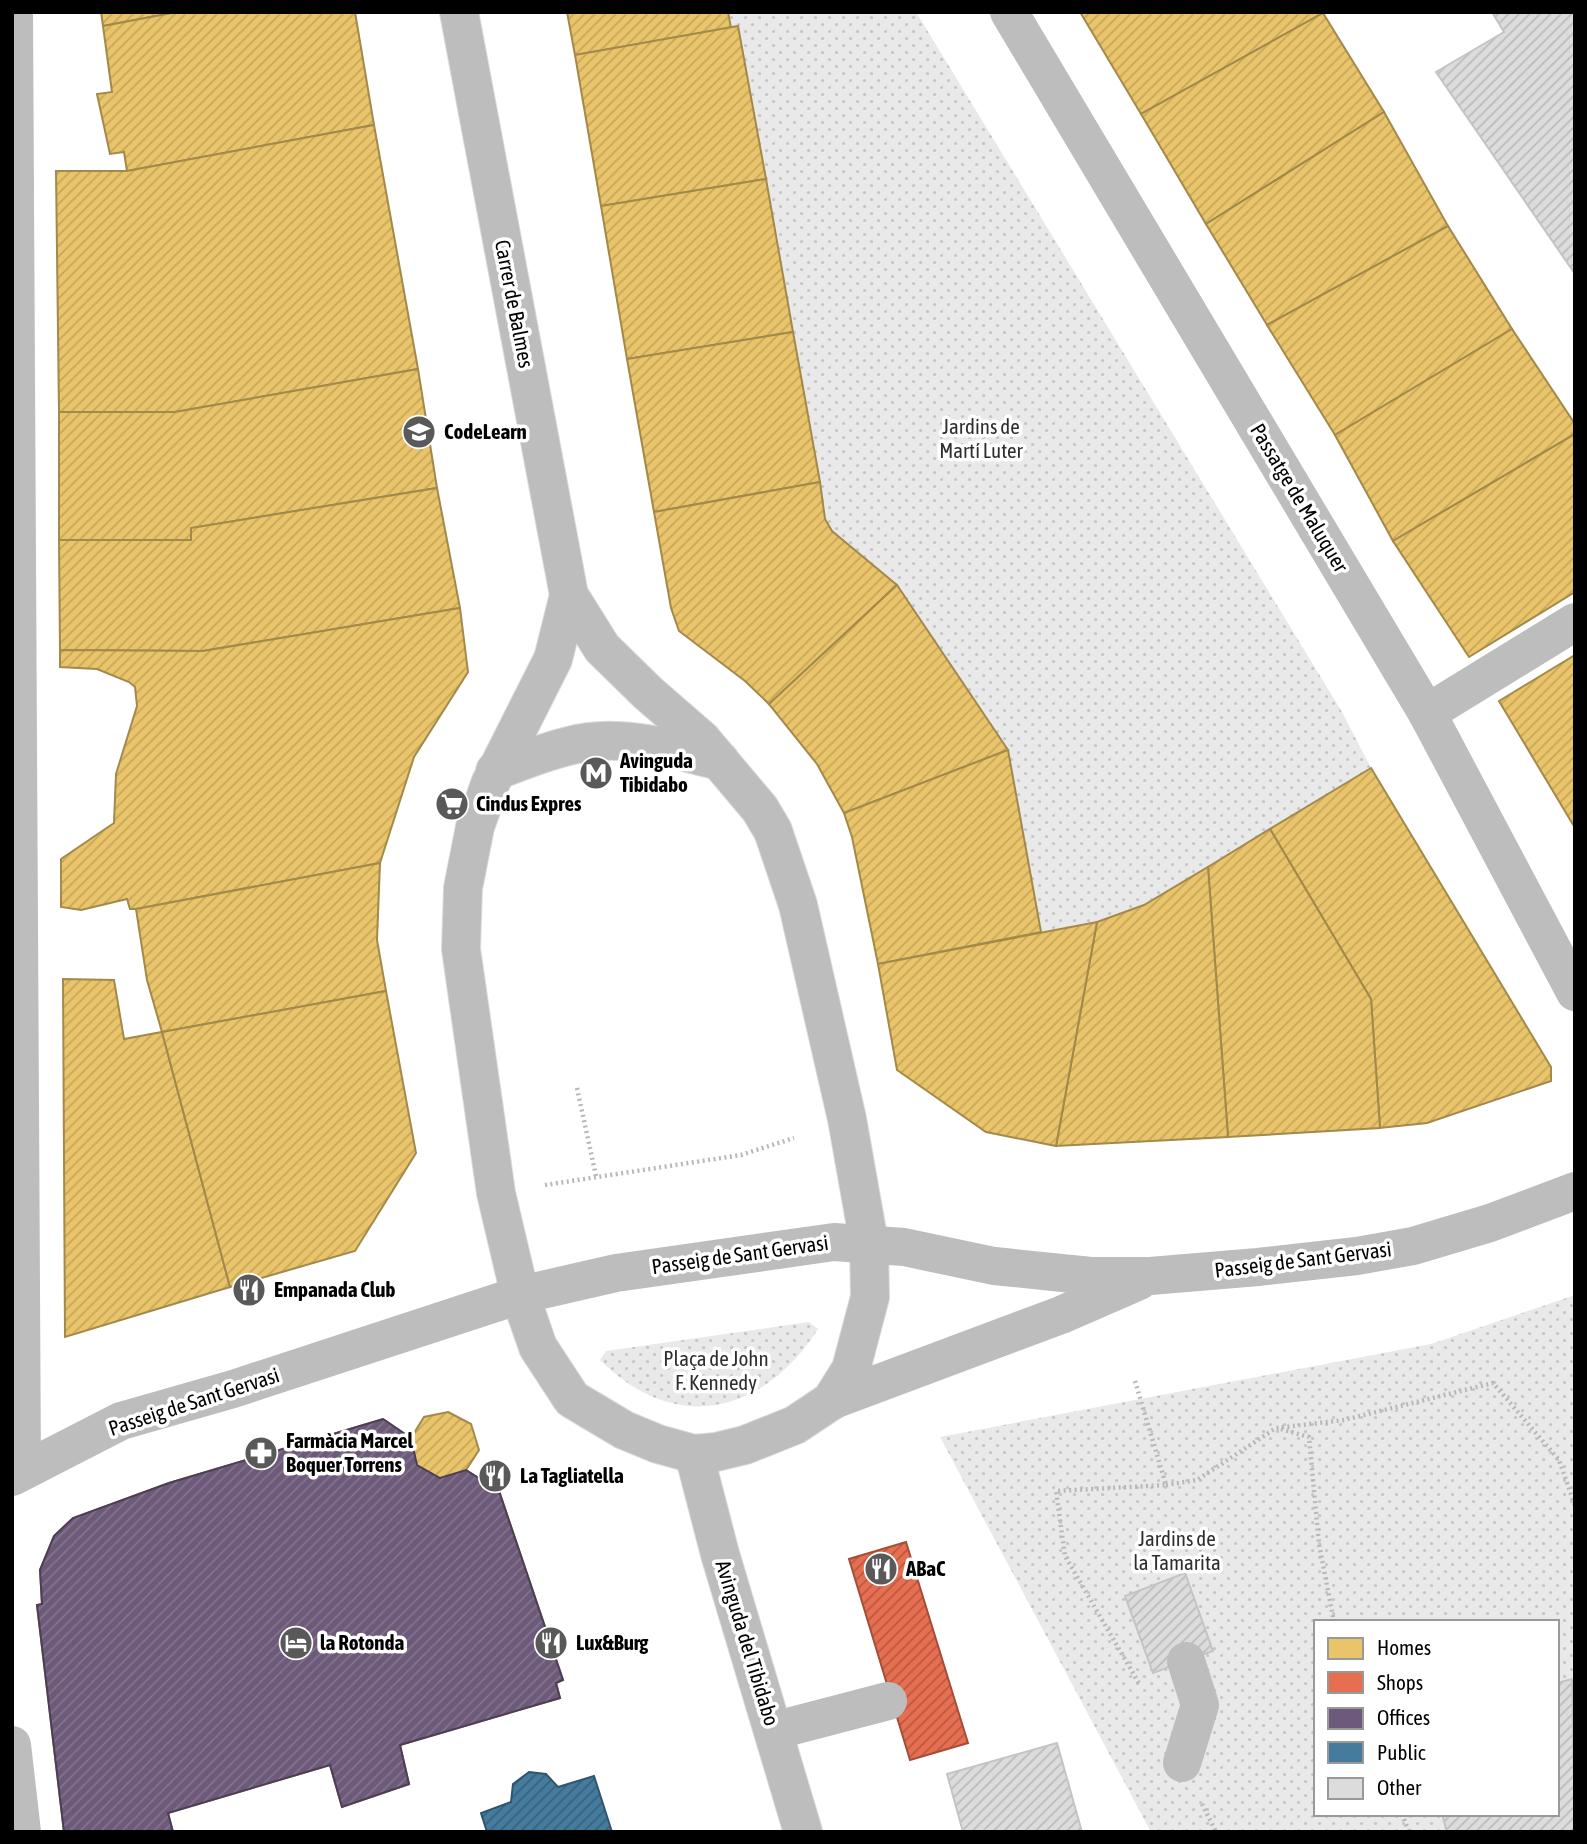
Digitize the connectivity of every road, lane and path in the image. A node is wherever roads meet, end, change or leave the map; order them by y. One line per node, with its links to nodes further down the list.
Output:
1 (14, 12): 22 (street)
2 (459, 12): 4 (street, Carrer de Balmes)
3 (1009, 12): 6 (street, Passatge de Maluquer)
4 (569, 595): 7 (street); 8 (street)
5 (1575, 622): 6 (street)
6 (1427, 713): 9 (street, Passatge de Maluquer)
7 (720, 761): 8 (street); 15 (street)
8 (495, 771): 17 (street)
9 (1575, 992)
10 (577, 1088): 12 (path)
11 (794, 1139): 12 (path)
12 (596, 1176): 13 (path)
13 (544, 1185)
14 (1575, 1191): 16 (street, Passeig de Sant Gervasi)
15 (869, 1243): 16 (street, Passeig de Sant Gervasi); 17 (street, Passeig de Sant Gervasi); 19 (street)
16 (1150, 1276): 19 (street)
17 (520, 1295): 21 (street); 22 (street, Passeig de Sant Gervasi)
18 (1135, 1381): 23 (path)
19 (831, 1401): 21 (street)
20 (1276, 1428): 23 (path); 24 (path); 25 (path)
21 (694, 1454): 29 (street, Avinguda del Tibidabo)
22 (17, 1474)
23 (1166, 1485): 27 (path)
24 (1575, 1506)
25 (1334, 1620)
26 (1186, 1661): 31 (street)
27 (1142, 1689)
28 (888, 1701): 29 (street)
29 (773, 1731): 33 (street, Avinguda del Tibidabo)
30 (12, 1745): 32 (street)
31 (1182, 1763): 34 (path)
32 (22, 1832)
33 (803, 1832)
34 (1216, 1832)

